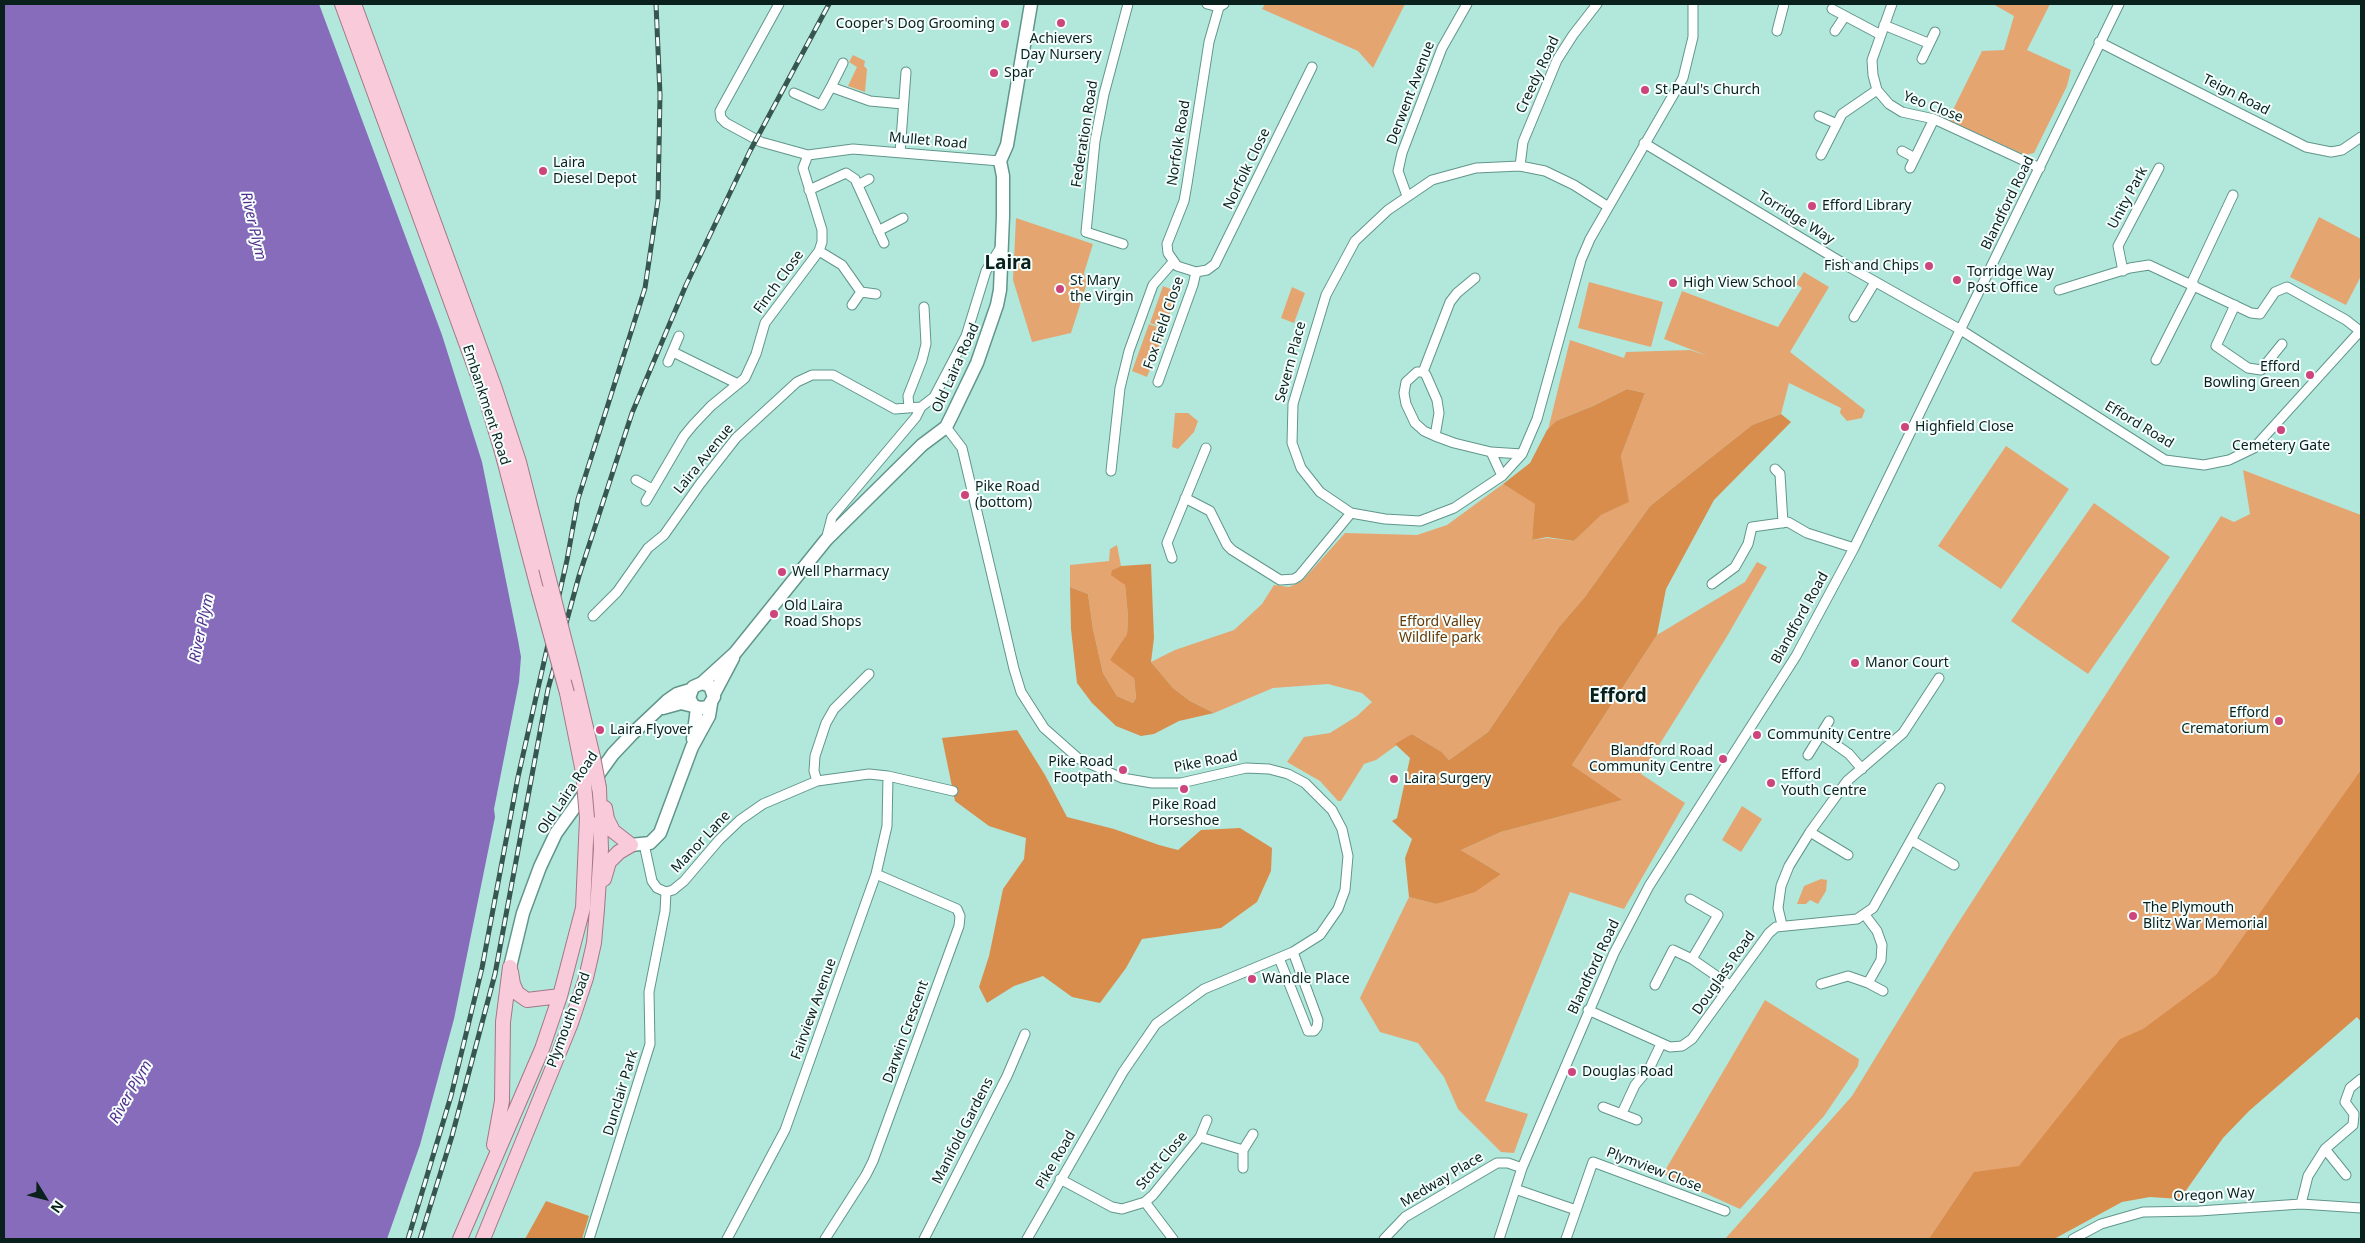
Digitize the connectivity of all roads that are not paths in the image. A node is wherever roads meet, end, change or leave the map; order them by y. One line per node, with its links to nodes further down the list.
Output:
1 (342, 4): 120 (main road, Embankment Road, bridge)
2 (354, 4): 118 (main road, Embankment Road, bridge)
3 (779, 4): 38 (street)
4 (1031, 4): 41 (main road, Old Laira Road)
5 (1128, 4): 55 (street, Federation Road)
6 (1206, 4): 13 (street)
7 (1467, 4): 50 (street, Derwent Avenue)
8 (1597, 4): 42 (street, Creedy Road)
9 (1694, 4): 35 (street, Severn Place)
10 (1784, 4): 17 (street)
11 (1892, 4): 16 (street)
12 (2119, 4): 21 (street, Blandford Road)
13 (1222, 5): 58 (street, Norfolk Road)
14 (1832, 9): 15 (street)
15 (1845, 16): 18 (street); 20 (street)
16 (1884, 26): 20 (street); 22 (street)
17 (1777, 31)
18 (1836, 31)
19 (1935, 32): 22 (street)
20 (1881, 35): 28 (street)
21 (2100, 42): 34 (street, Teign Road); 44 (street, Blandford Road)
22 (1928, 43): 23 (street)
23 (1922, 59)
24 (843, 63): 27 (street)
25 (1312, 68): 60 (street, Norfolk Close)
26 (906, 72): 30 (street)
27 (831, 87): 29 (street); 30 (street)
28 (1877, 90): 32 (street, Yeo Close); 33 (street)
29 (794, 93)
30 (904, 104): 37 (street)
31 (1819, 116): 33 (street)
32 (1934, 119): 40 (street); 44 (street, Yeo Close)
33 (1837, 124): 39 (street)
34 (2361, 137)
35 (1644, 143): 51 (street, Severn Place); 62 (street, Torridge Way)
36 (1902, 151): 40 (street)
37 (900, 153): 38 (street, Mullet Road); 41 (street, Mullet Road)
38 (808, 155): 48 (street, Finch Close)
39 (1822, 155)
40 (1915, 158): 43 (street)
41 (1000, 161): 56 (main road, Old Laira Road)
42 (1520, 166): 50 (street, Severn Place); 51 (street, Severn Place)
43 (1910, 168)
44 (2040, 168): 71 (street, Blandford Road)
45 (2159, 168): 59 (street, Unity Park)
46 (869, 179): 47 (street)
47 (858, 185): 48 (street); 53 (street)
48 (810, 190): 57 (street, Finch Close)
49 (2233, 195): 63 (street)
50 (1407, 196): 95 (street, Severn Place)
51 (1607, 206): 87 (street, Severn Place)
52 (903, 218): 53 (street)
53 (878, 231): 54 (street)
54 (884, 243)
55 (1123, 244)
56 (1001, 247): 82 (street, Old Laira Road); 83 (main road, Old Laira Road)
57 (819, 251): 65 (street, Finch Close); 80 (street, Finch Close)
58 (1173, 262): 60 (street); 89 (street, Fox Field Close)
59 (2123, 270): 63 (street); 64 (street)
60 (1196, 272): 79 (street, Fox Field Close)
61 (1475, 278): 78 (street)
62 (1875, 282): 70 (street); 71 (street, Torridge Way)
63 (2192, 284): 68 (street); 76 (street)
64 (2059, 290)
65 (861, 292): 66 (street); 67 (street)
66 (876, 294)
67 (852, 305)
68 (2235, 305): 72 (street); 74 (street)
69 (924, 307): 81 (street)
70 (1854, 317)
71 (1961, 330): 72 (street, Efford Road); 98 (street, Blandford Road)
72 (2360, 330)
73 (679, 336): 75 (street)
74 (2282, 344)
75 (673, 352): 77 (street); 80 (street)
76 (2156, 360)
77 (668, 362)
78 (1423, 372): 84 (street); 84 (street)
79 (1158, 382)
80 (738, 384): 92 (street, Finch Close)
81 (909, 407): 82 (street, Laira Avenue); 101 (street, Laira Avenue)
82 (921, 407): 97 (street, Old Laira Road)
83 (946, 426): 97 (main road, Old Laira Road); 132 (street, Pike Road)
84 (1435, 436): 86 (street)
85 (1206, 448): 93 (street)
86 (1491, 452): 87 (street); 90 (street)
87 (1522, 454): 90 (street, Severn Place)
88 (1775, 469): 96 (street)
89 (1111, 471)
90 (1502, 476): 95 (street, Severn Place)
91 (636, 480): 92 (street)
92 (652, 489): 94 (street, Finch Close)
93 (1185, 498): 95 (street); 99 (street)
94 (646, 500)
95 (1351, 513)
96 (1784, 523): 98 (street); 100 (street)
97 (826, 540): 102 (main road, Old Laira Road)
98 (1854, 548): 142 (street, Blandford Road)
99 (1172, 558)
100 (1712, 584)
101 (593, 616)
102 (735, 653): 105 (main road, Old Laira Road); 107 (main road, Old Laira Road)
103 (869, 674): 116 (street)
104 (1939, 678): 114 (street)
105 (702, 683): 106 (main road); 107 (main road)
106 (690, 690): 108 (main road); 109 (main road, Old Laira Road)
107 (713, 699): 108 (main road); 112 (main road, Old Laira Road)
108 (695, 706): 109 (main road); 112 (main road, Old Laira Road)
109 (657, 709): 135 (main road, Old Laira Road)
110 (1829, 721): 111 (street)
111 (1821, 734): 113 (street); 114 (street)
112 (692, 747): 123 (main road, Old Laira Road)
113 (1808, 755)
114 (1862, 769): 121 (street)
115 (888, 776): 116 (street, Manor Lane); 119 (street, Manor Lane); 126 (street, Fairview Avenue)
116 (818, 781): 127 (street, Manor Lane)
117 (1940, 788): 122 (street)
118 (599, 790): 123 (main road); 129 (main road, Plymouth Road)
119 (953, 791)
120 (587, 818): 141 (main road, Plymouth Road)
121 (1810, 832): 124 (street); 131 (street)
122 (1911, 840): 125 (street); 130 (street)
123 (638, 845): 127 (street, Manor Lane); 129 (main road)
124 (1848, 855)
125 (1954, 865)
126 (876, 874): 167 (street, Fairview Avenue); 168 (street, Darwin Crescent)
127 (666, 892): 166 (street, Dunclair Park)
128 (1690, 899): 134 (street)
129 (597, 908): 165 (main road, Plymouth Road)
130 (1865, 915): 131 (street); 136 (street)
131 (1782, 925): 139 (street, Douglass Road)
132 (1293, 952): 133 (street, Pike Road); 133 (street)
133 (1279, 958): 157 (street, Pike Road)
134 (1692, 959): 138 (street); 139 (street)
135 (510, 967): 141 (main road); 164 (main road)
136 (1868, 983): 137 (street); 140 (street)
137 (1821, 984)
138 (1655, 985)
139 (1731, 986): 144 (street, Douglass Road)
140 (1883, 991)
141 (560, 996): 164 (main road, Plymouth Road)
142 (1588, 1010): 144 (street, Douglass Road); 155 (street, Blandford Road)
143 (1025, 1034): 169 (street, Manifold Gardens)
144 (1661, 1044): 147 (street)
145 (2361, 1079): 152 (street)
146 (1602, 1108): 147 (street)
147 (1622, 1113): 149 (street)
148 (1207, 1120): 151 (street, Stott Close)
149 (1638, 1120)
150 (1254, 1134): 153 (street)
151 (1200, 1137): 153 (street, Stott Close); 159 (street, Stott Close)
152 (2325, 1148): 156 (street); 160 (street)
153 (1243, 1150): 154 (street)
154 (1243, 1168)
155 (1522, 1168): 158 (street, Blandford Road); 172 (street, Medway Place)
156 (2346, 1175)
157 (1060, 1179): 159 (street, Stott Close); 170 (street, Pike Road)
158 (1515, 1189): 162 (street); 173 (street, Blandford Road)
159 (1145, 1202): 171 (street, Stott Close)
160 (2301, 1204): 161 (street, Oregon Way); 175 (street, Oregon Way)
161 (2361, 1208)
162 (1576, 1210): 163 (street, Plymview Close); 174 (street, Plymview Close)
163 (1725, 1211)
164 (460, 1239)
165 (483, 1239)
166 (590, 1239)
167 (726, 1239)
168 (825, 1239)
169 (924, 1239)
170 (1027, 1239)
171 (1173, 1239)
172 (1384, 1239)
173 (1499, 1239)
174 (1566, 1239)
175 (2073, 1239)

